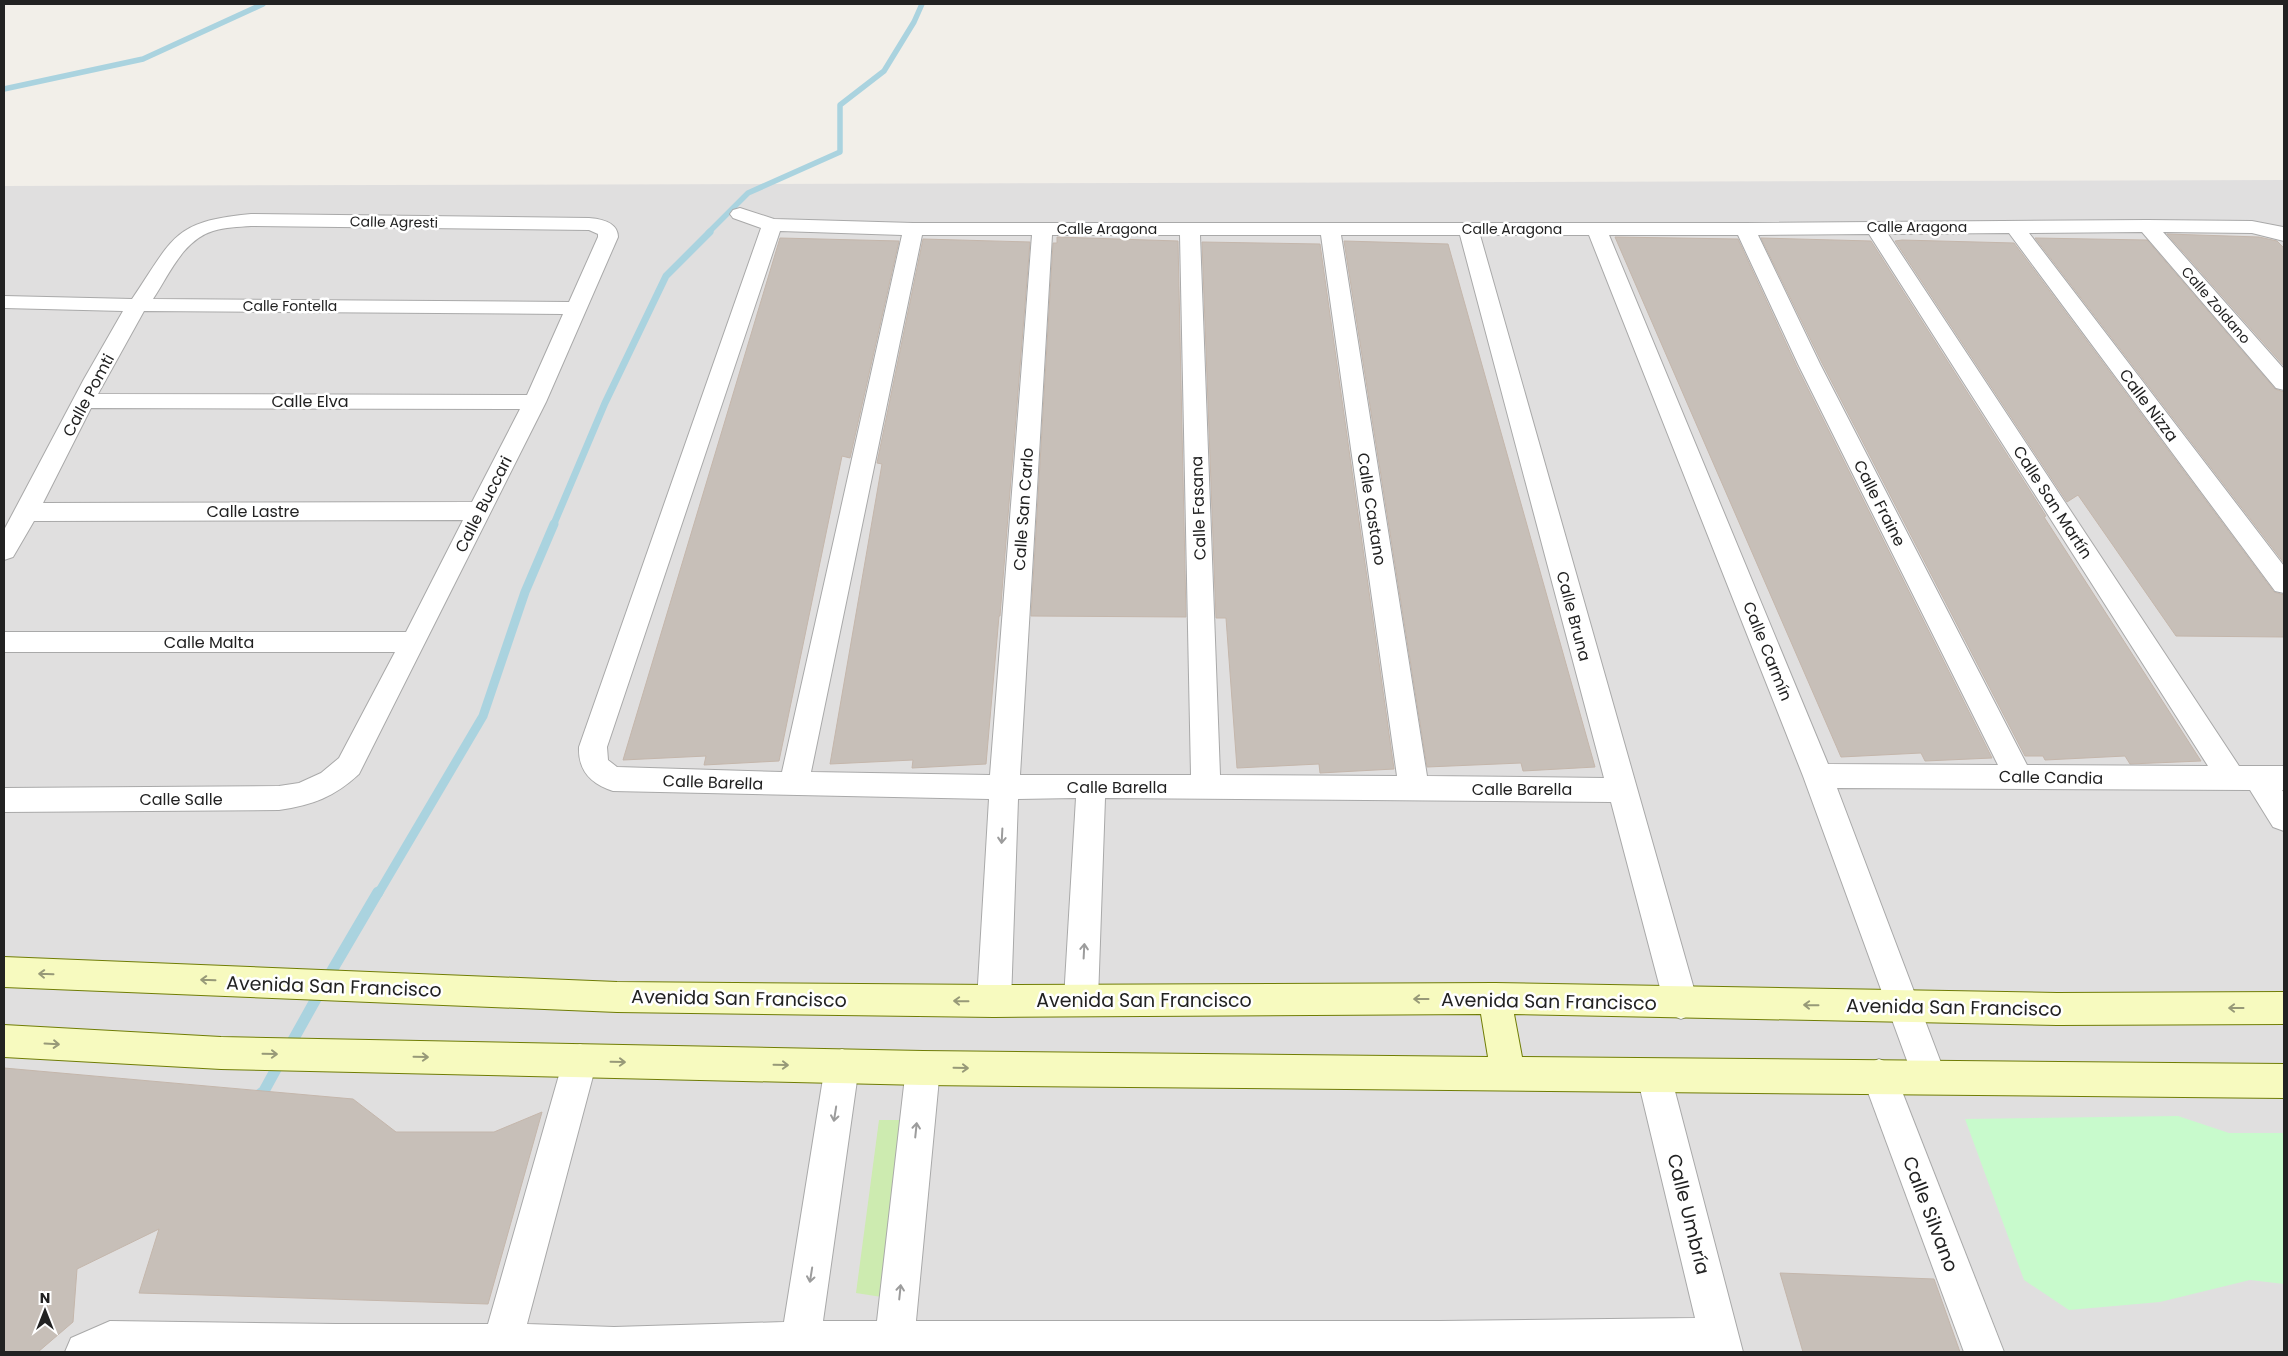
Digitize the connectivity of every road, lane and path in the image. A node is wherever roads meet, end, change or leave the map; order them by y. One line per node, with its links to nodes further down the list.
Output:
1 (740, 214): 2 (street, Calle Aragona)
2 (772, 224): 6 (street, Calle Aragona); 32 (street, Calle Barella)
3 (2014, 226): 4 (street, Calle Aragona); 5 (street, Calle Aragona); 25 (street, Calle Nizza)
4 (2147, 226): 13 (street, Calle Aragona); 19 (street, Calle Zoldano)
5 (1874, 227): 11 (street, Calle Aragona); 31 (street, Calle San Martín)
6 (913, 229): 12 (street, Calle Aragona); 32 (street)
7 (1190, 229): 8 (street, Calle Aragona); 12 (street, Calle Aragona); 34 (street, Calle Fasana)
8 (1330, 229): 9 (street, Calle Aragona); 36 (street, Calle Castano)
9 (1468, 229): 10 (street, Calle Aragona); 37 (street, Calle Bruna)
10 (1597, 229): 11 (street, Calle Aragona); 29 (street, Calle Carmín)
11 (1745, 229): 30 (street, Calle Fraine)
12 (1042, 230): 35 (street, Calle San Carlo)
13 (2284, 235)
14 (608, 236): 15 (street, Calle Agresti); 18 (street, Calle Buccari)
15 (180, 244): 17 (street, Calle Pomti)
16 (4, 302): 17 (street, Calle Fontella)
17 (136, 305): 18 (street, Calle Fontella); 20 (street, Calle Pomti)
18 (577, 308): 21 (street, Calle Buccari)
19 (2284, 383)
20 (85, 401): 21 (street, Calle Elva); 23 (street, Calle Pomti)
21 (535, 402): 22 (street, Calle Buccari)
22 (479, 511): 23 (street, Calle Lastre); 27 (street, Calle Buccari)
23 (27, 512): 24 (street, Calle Pomti)
24 (4, 551)
25 (2284, 584)
26 (4, 642): 27 (street, Calle Malta)
27 (414, 642): 28 (street, Calle Buccari)
28 (348, 766): 38 (street, Calle Salle)
29 (1818, 776): 30 (street, Calle Candia); 45 (street, Calle Carmín)
30 (2018, 776): 31 (street, Calle Candia)
31 (2258, 778): 39 (street, Calle San Martín)
32 (794, 784): 35 (street, Calle Barella)
33 (1091, 786): 34 (street, Calle Barella); 35 (street, Calle Barella); 42 (street, one-way to 33)
34 (1206, 787): 36 (street, Calle Barella)
35 (1004, 788): 43 (street, Calle San Carlo, one-way to 43)
36 (1414, 788): 37 (street, Calle Barella)
37 (1622, 790): 44 (street, Calle Bruna)
38 (4, 800)
39 (2284, 818)
40 (4, 972): 43 (street, Avenida San Francisco, one-way to 40)
41 (1495, 998): 42 (street, Avenida San Francisco, one-way to 42); 44 (street, Avenida San Francisco); 51 (street)
42 (1081, 1000): 43 (street, Avenida San Francisco)
43 (994, 1001)
44 (1681, 1003): 45 (street, Avenida San Francisco, one-way to 44)
45 (1901, 1006): 46 (street, Avenida San Francisco, one-way to 45); 54 (street, Calle Carmín)
46 (2284, 1008)
47 (4, 1041): 48 (street, one-way to 48)
48 (580, 1061): 49 (street, one-way to 49); 57 (street)
49 (842, 1066): 50 (street); 56 (street, one-way to 56)
50 (923, 1068): 51 (street, one-way to 51); 59 (street, one-way to 50)
51 (1508, 1075): 52 (street)
52 (1654, 1076): 53 (street); 58 (street, Calle Umbría)
53 (1879, 1076): 54 (street); 65 (street, Calle Silvano)
54 (1929, 1076): 55 (street)
55 (2284, 1081)
56 (801, 1341): 59 (street); 64 (street)
57 (502, 1343): 63 (street); 64 (street)
58 (1721, 1345): 62 (street)
59 (894, 1346): 60 (street)
60 (1180, 1346): 62 (street)
61 (97, 1347): 63 (street)
62 (1441, 1347)
63 (335, 1348)
64 (614, 1349)
65 (1984, 1352)

